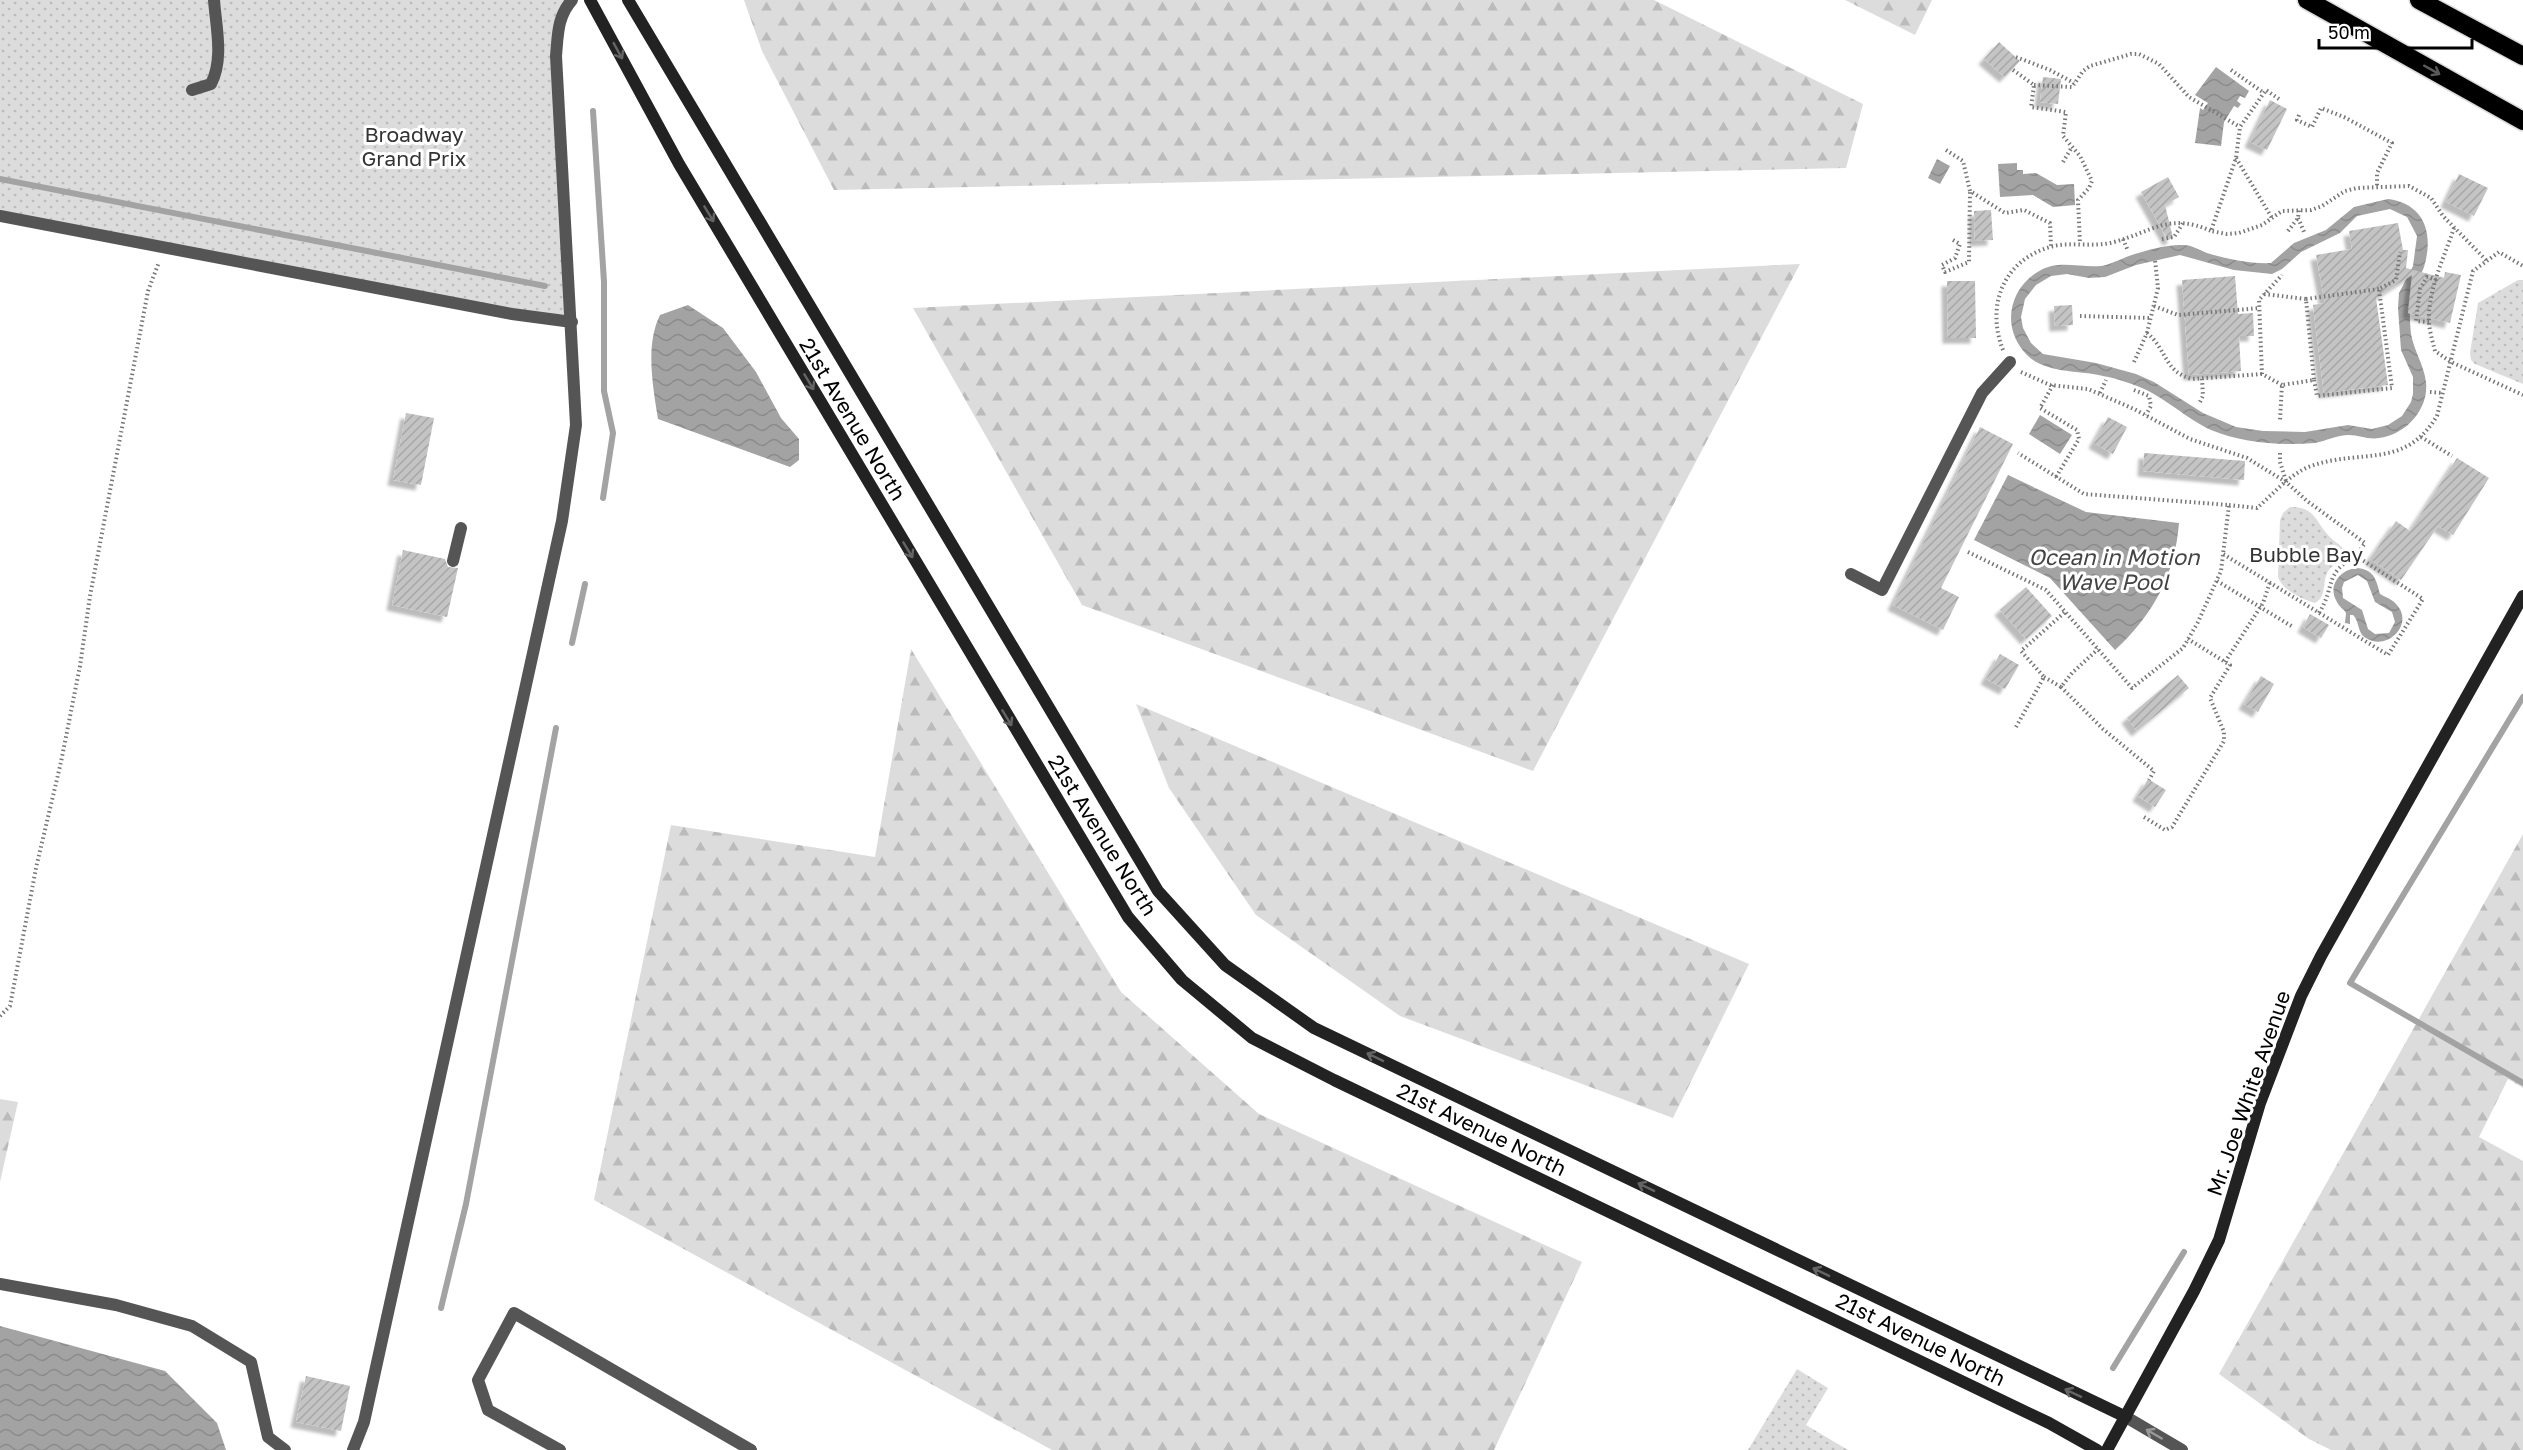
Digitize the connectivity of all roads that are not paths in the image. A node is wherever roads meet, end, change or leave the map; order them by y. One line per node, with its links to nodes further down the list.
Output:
1 (214, 0): 8 (street)
2 (572, 0): 11 (street)
3 (590, 0): 23 (street, 21st Avenue North, one-way to 23)
4 (628, 0): 18 (street, 21st Avenue North, one-way to 4)
5 (2307, 0): 9 (highway, one-way to 9)
6 (2419, 0): 7 (highway)
7 (2523, 56)
8 (192, 90)
9 (2523, 121)
10 (0, 216): 11 (street)
11 (572, 322): 20 (street)
12 (2010, 362): 15 (street)
13 (461, 528): 14 (street)
14 (453, 561)
15 (1851, 574)
16 (2523, 596): 18 (street, Mr. Joe White Avenue)
17 (0, 1284): 19 (street)
18 (2126, 1417): 24 (street, Mr. Joe White Avenue); 25 (street, one-way to 18)
19 (285, 1450)
20 (353, 1450)
21 (560, 1450): 22 (street)
22 (751, 1450)
23 (2097, 1450)
24 (2107, 1450)
25 (2182, 1450)

